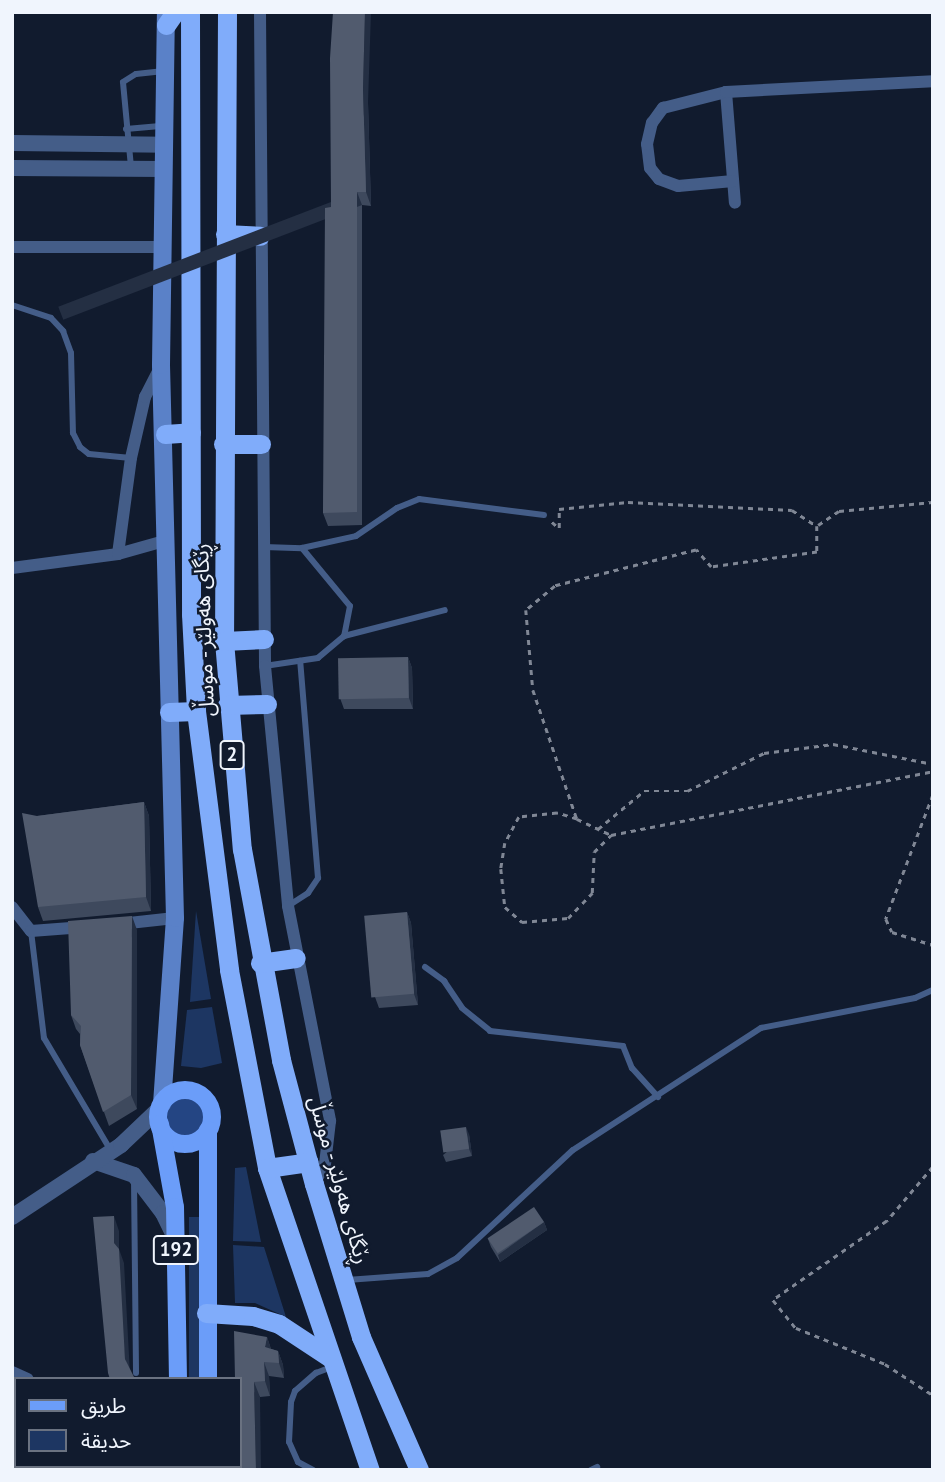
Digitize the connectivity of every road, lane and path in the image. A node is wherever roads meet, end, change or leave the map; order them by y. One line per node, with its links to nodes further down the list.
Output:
1 (190, 12): 23 (highway, ڕێگای هەولێر - موسڵ / 2)
2 (260, 12): 18 (street)
3 (229, 15): 17 (highway, ڕێگای هەولێر - موسڵ / 2)
4 (169, 16): 5 (main road)
5 (166, 71): 8 (main road); 9 (lane)
6 (933, 81): 7 (street)
7 (726, 92): 15 (street); 15 (street)
8 (165, 126): 9 (lane); 11 (main road)
9 (127, 137): 10 (street); 11 (street); 13 (lane)
10 (12, 143)
11 (165, 145): 14 (main road)
12 (12, 169): 13 (street)
13 (131, 169): 14 (street)
14 (164, 169): 20 (main road)
15 (733, 181): 16 (street)
16 (735, 203)
17 (225, 234): 18 (highway); 25 (highway, ڕێگای هەولێر - موسڵ / 2)
18 (260, 236): 26 (street)
19 (12, 247): 20 (street)
20 (163, 247): 22 (main road)
21 (12, 306): 27 (lane)
22 (161, 365): 24 (main road); 27 (street)
23 (191, 432): 24 (highway); 44 (highway, ڕێگای هەولێر - موسڵ / 2)
24 (165, 434): 31 (main road)
25 (223, 444): 26 (highway); 39 (highway, ڕێگای هەولێر - موسڵ / 2)
26 (261, 444): 32 (street)
27 (131, 458): 34 (street)
28 (933, 502): 30 (path)
29 (544, 515): 30 (path); 33 (lane)
30 (817, 526): 49 (path)
31 (164, 541): 34 (street); 45 (main road)
32 (262, 547): 33 (lane); 38 (street)
33 (302, 548): 37 (lane)
34 (118, 554): 35 (street)
35 (12, 568)
36 (445, 610): 37 (lane)
37 (344, 636): 40 (lane)
38 (264, 639): 39 (highway); 41 (street)
39 (224, 641): 43 (highway, ڕێگای هەولێر - موسڵ / 2)
40 (300, 661): 41 (lane); 52 (lane)
41 (265, 666): 42 (street)
42 (267, 704): 43 (highway); 52 (street)
43 (227, 705): 58 (highway, ڕێگای هەولێر - موسڵ / 2)
44 (196, 711): 45 (highway); 68 (highway, ڕێگای هەولێر - موسڵ / 2)
45 (169, 712): 54 (main road)
46 (933, 764): 50 (path)
47 (933, 771): 51 (path)
48 (933, 795): 56 (path)
49 (577, 819): 50 (path); 51 (path)
50 (598, 829): 51 (path)
51 (611, 835)
52 (288, 906): 57 (street)
53 (12, 907): 55 (street)
54 (175, 918): 55 (street); 62 (main road)
55 (31, 930): 64 (lane)
56 (933, 945)
57 (296, 958): 58 (highway); 70 (street)
58 (260, 963): 66 (highway, ڕێگای هەولێر - موسڵ / 2)
59 (425, 967): 61 (lane)
60 (933, 990): 61 (lane)
61 (658, 1097): 73 (lane)
62 (161, 1112): 63 (main road); 63 (main road); 64 (street); 72 (main road, 192)
63 (208, 1130): 74 (main road, 192)
64 (111, 1150): 65 (street)
65 (93, 1161): 69 (street); 71 (street)
66 (309, 1162): 68 (highway); 70 (highway, ڕێگای هەولێر - موسڵ / 2)
67 (933, 1167): 79 (path)
68 (267, 1168): 75 (highway, ڕێگای هەولێر - موسڵ / 2)
69 (134, 1175): 72 (street); 76 (lane)
70 (314, 1184): 73 (highway, ڕێگای هەولێر - موسڵ / 2)
71 (12, 1217)
72 (176, 1240): 77 (main road, 192)
73 (345, 1280): 82 (highway, ڕێگای هەولێر - موسڵ / 2)
74 (206, 1313): 75 (highway); 78 (main road, 192)
75 (331, 1362): 80 (lane); 81 (highway, ڕێگای هەولێر - موسڵ / 2)
76 (136, 1373)
77 (178, 1377)
78 (208, 1377)
79 (933, 1395)
80 (313, 1470)
81 (370, 1470)
82 (419, 1470)

